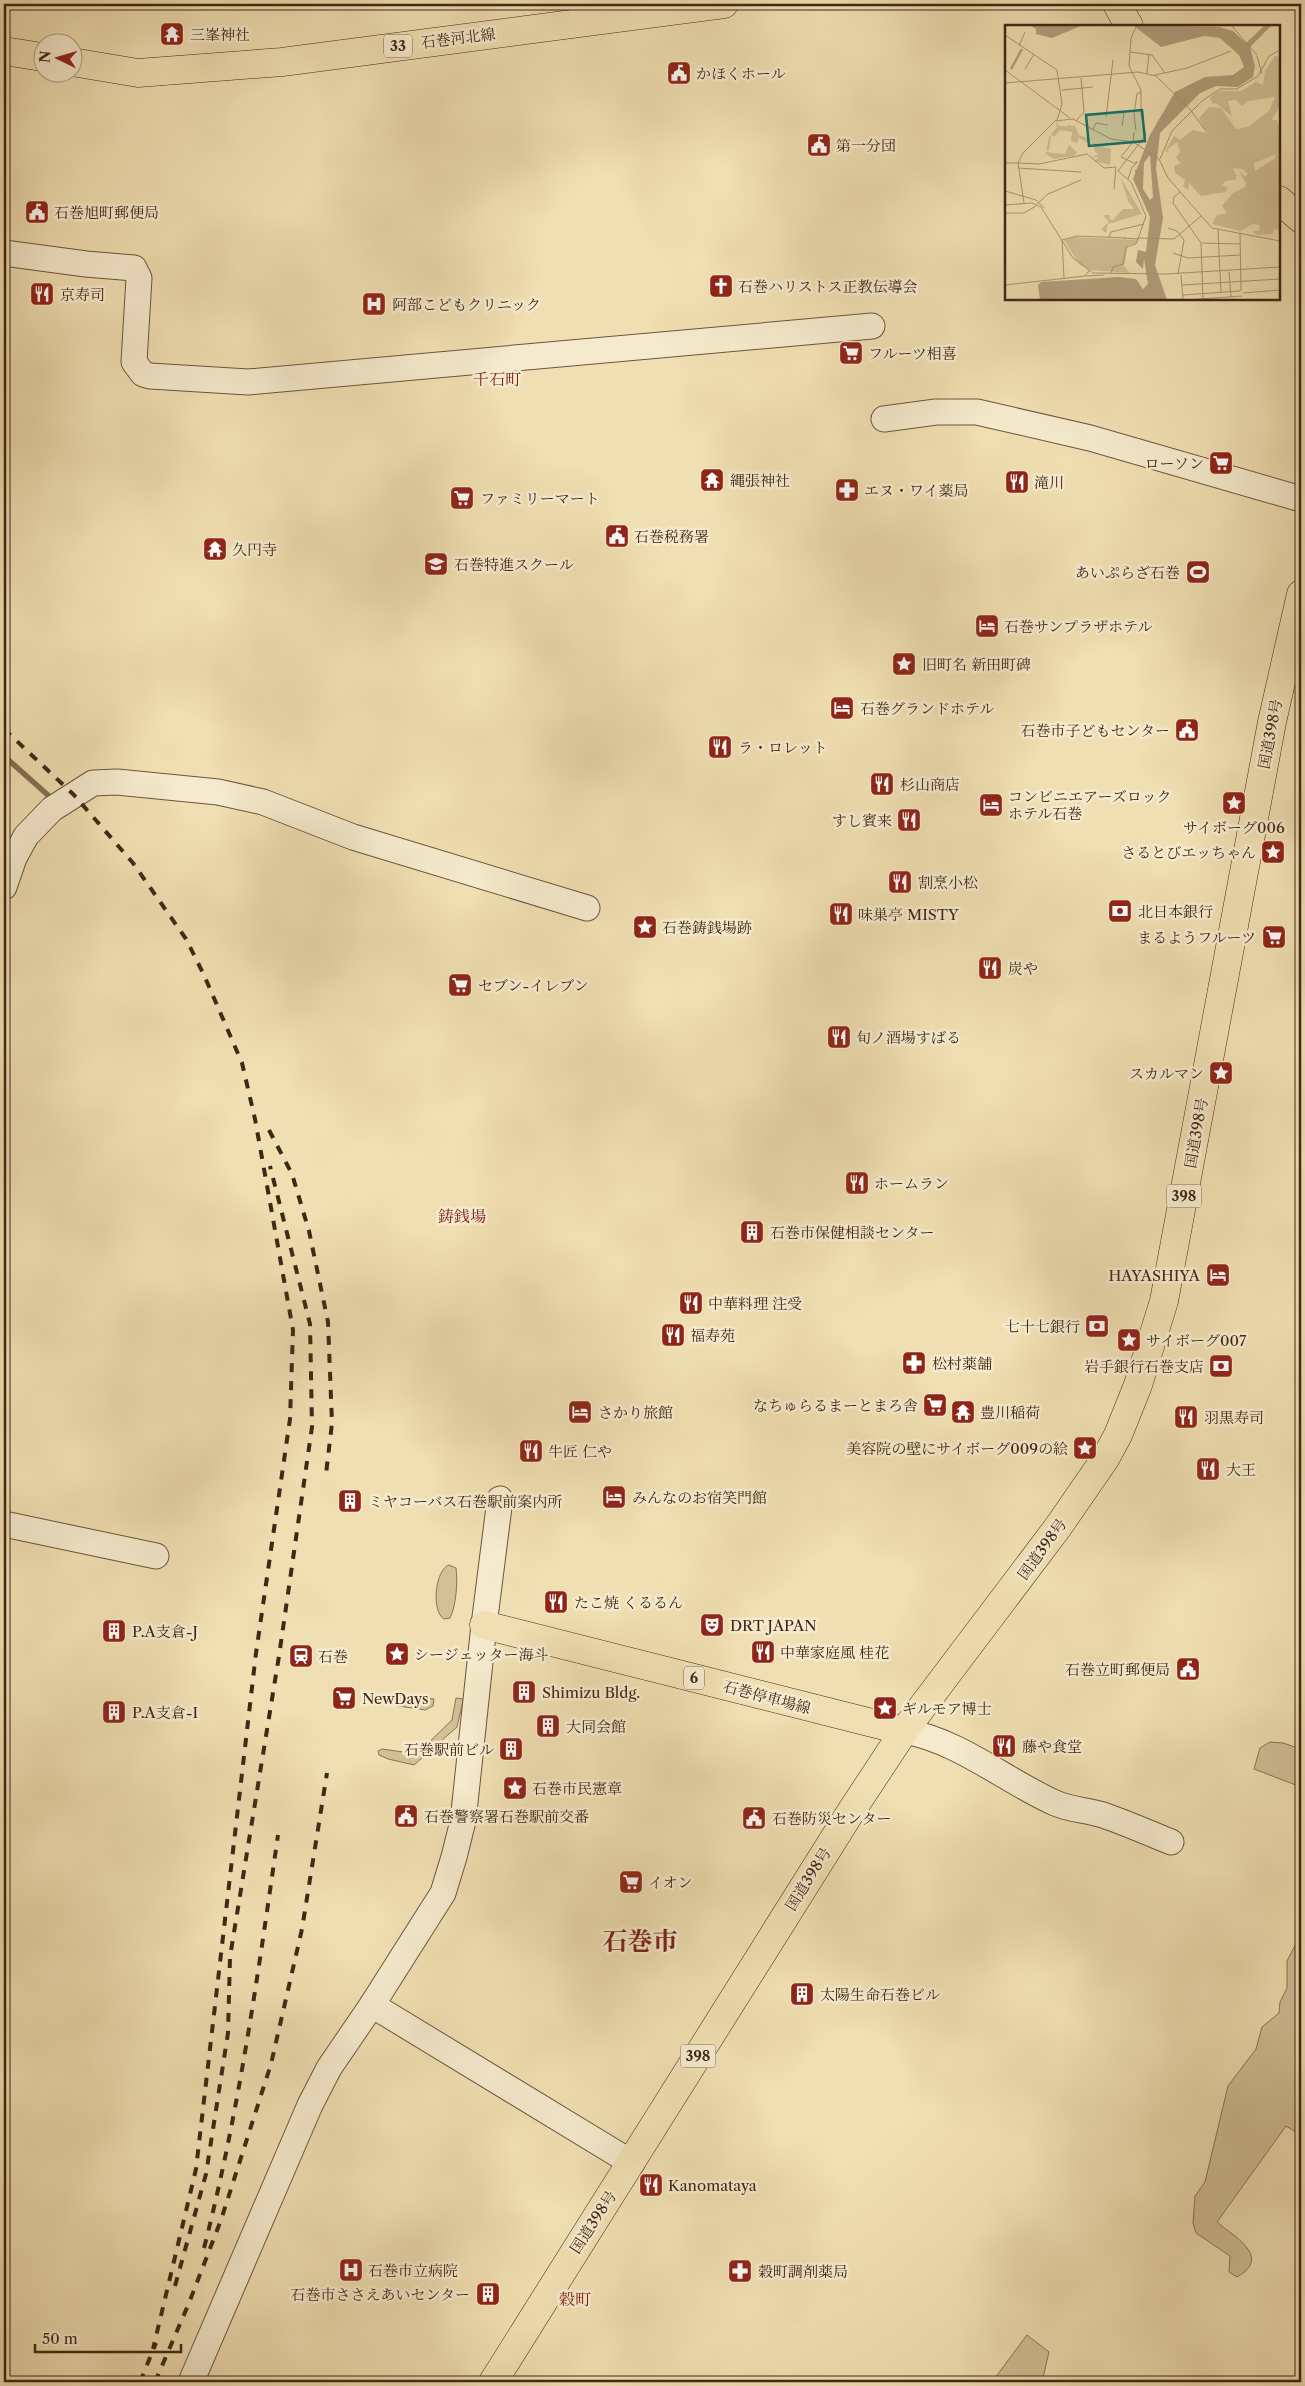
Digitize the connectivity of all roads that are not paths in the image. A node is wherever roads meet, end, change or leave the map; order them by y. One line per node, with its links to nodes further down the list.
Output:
1 (724, 4): 6 (main road, 石巻河北線 / 33)
2 (1117, 4): 3 (main road)
3 (1128, 25)
4 (4, 51): 5 (main road)
5 (32, 55)
6 (82, 64)
7 (1280, 201): 8 (main road)
8 (1301, 220)
9 (4, 253): 10 (street)
10 (872, 326)
11 (884, 419): 12 (street)
12 (1301, 499)
13 (1301, 594): 20 (main road, 国道398号 / 398)
14 (4, 887): 15 (street)
15 (587, 908)
16 (500, 1499): 19 (street)
17 (4, 1524): 18 (street)
18 (156, 1556)
19 (484, 1625): 20 (main road, 石巻停車場線 / 6); 22 (street)
20 (904, 1731): 21 (street); 23 (main road, 国道398号 / 398)
21 (1171, 1842)
22 (372, 2005): 23 (street); 24 (street)
23 (632, 2163): 25 (main road, 国道398号 / 398)
24 (191, 2382)
25 (493, 2382)

